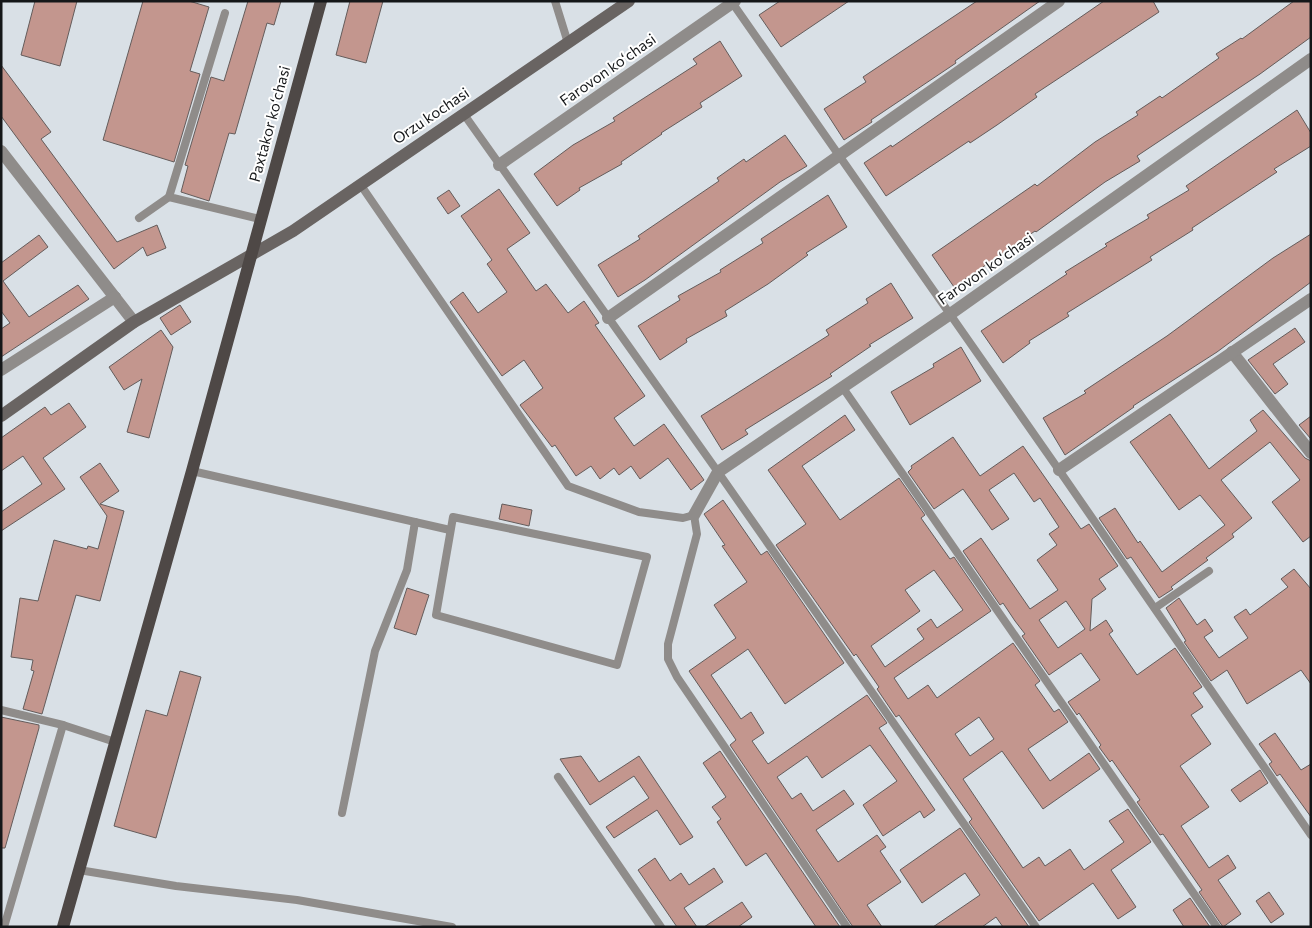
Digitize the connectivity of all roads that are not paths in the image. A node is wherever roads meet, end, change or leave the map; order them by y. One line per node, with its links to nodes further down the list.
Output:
1 (321, 1): 16 (main road, Paxtakor koʻchasi)
2 (555, 1): 7 (lane)
3 (629, 1): 7 (main road, Orzu kochasi)
4 (1059, 1): 11 (street)
5 (733, 2): 11 (lane); 12 (street, Farovon koʻchasi)
6 (225, 13): 14 (lane)
7 (568, 43): 9 (main road, Orzu kochasi)
8 (1311, 59): 20 (street, Farovon koʻchasi)
9 (463, 114): 12 (lane); 13 (main road, Orzu kochasi)
10 (1, 151): 18 (street)
11 (839, 156): 20 (lane); 21 (street)
12 (499, 164): 21 (lane)
13 (360, 184): 17 (main road, Orzu kochasi); 31 (lane)
14 (169, 197): 15 (lane); 16 (lane)
15 (138, 218)
16 (260, 219): 17 (main road, Paxtakor koʻchasi)
17 (250, 256): 22 (main road, Orzu kochasi); 29 (main road, Paxtakor koʻchasi)
18 (115, 297): 22 (street); 24 (street)
19 (1311, 299): 23 (street)
20 (949, 315): 25 (street, Farovon koʻchasi); 28 (lane)
21 (608, 318): 30 (lane)
22 (134, 322): 26 (main road, Orzu kochasi)
23 (1232, 352): 27 (street); 28 (street)
24 (1, 370)
25 (843, 388): 30 (street, Farovon koʻchasi); 50 (lane)
26 (1, 416)
27 (1311, 453)
28 (1059, 470): 35 (lane)
29 (192, 472): 32 (lane); 38 (main road, Paxtakor koʻchasi)
30 (718, 472): 31 (street, Farovon koʻchasi); 49 (lane)
31 (694, 515): 48 (lane)
32 (415, 522): 33 (lane); 40 (lane)
33 (450, 530): 33 (lane)
34 (1209, 570): 35 (lane)
35 (1155, 608): 41 (lane)
36 (1, 710): 37 (lane)
37 (63, 725): 38 (lane); 44 (lane)
38 (115, 742): 42 (main road, Paxtakor koʻchasi)
39 (558, 777): 47 (lane)
40 (342, 813)
41 (1311, 835)
42 (79, 870): 43 (lane); 45 (main road, Paxtakor koʻchasi)
43 (417, 924): 46 (lane)
44 (4, 927)
45 (63, 927)
46 (452, 927)
47 (660, 927)
48 (847, 927)
49 (1036, 927)
50 (1217, 927)

